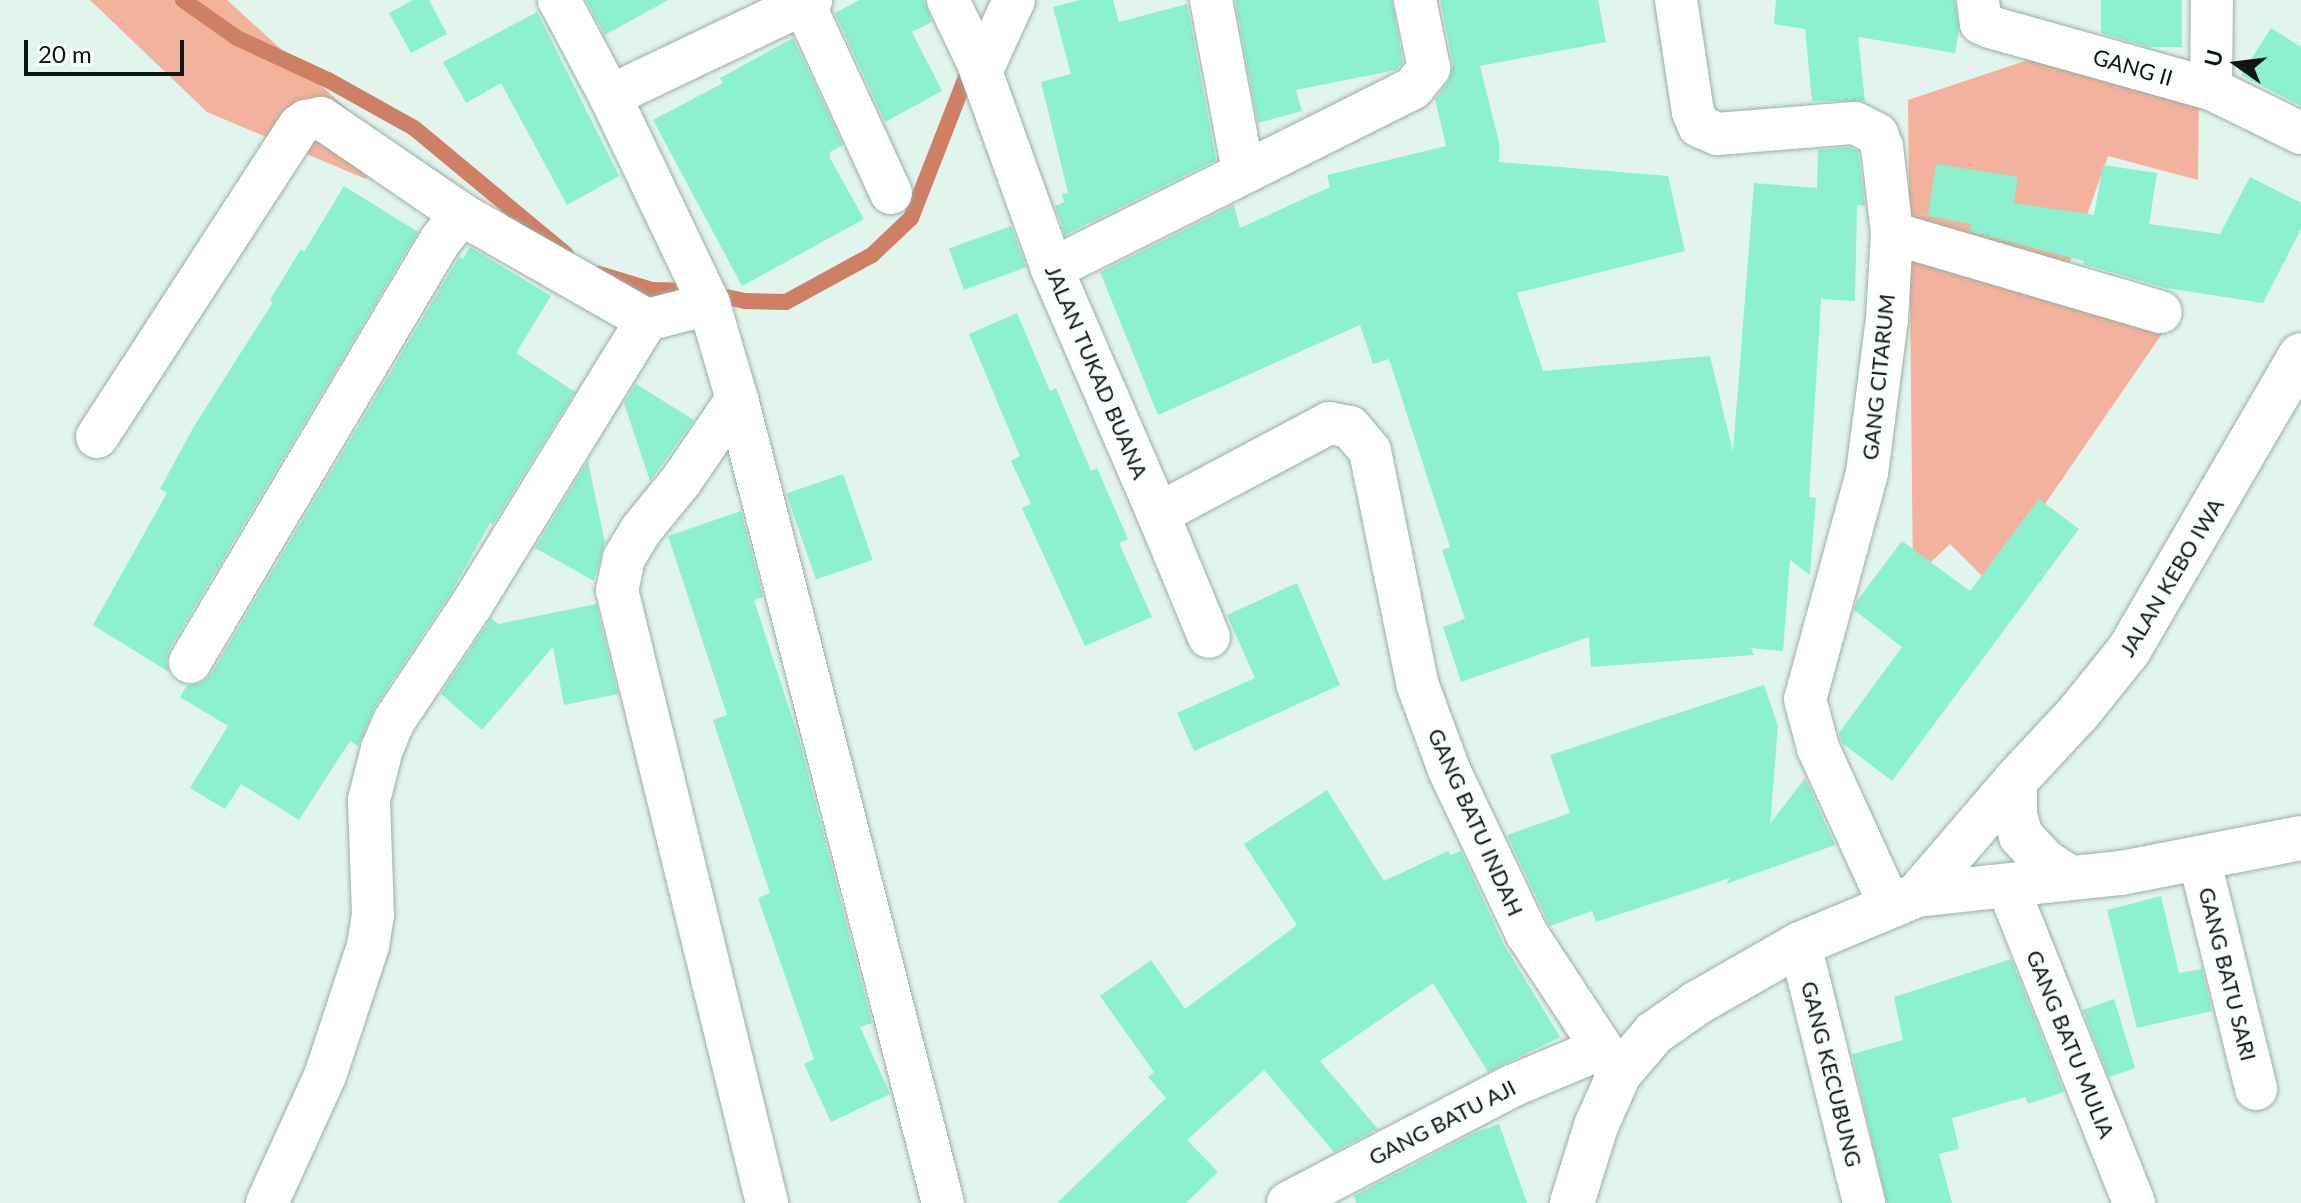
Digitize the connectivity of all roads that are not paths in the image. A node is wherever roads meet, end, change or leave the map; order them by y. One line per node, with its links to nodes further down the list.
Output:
1 (559, 0): 12 (street)
2 (948, 0): 10 (street, JALAN TUKAD BUANA)
3 (1014, 0): 10 (street)
4 (1211, 0): 14 (street)
5 (1415, 0): 14 (street)
6 (1676, 0): 17 (street, GANG CITARUM)
7 (1978, 0): 11 (street, GANG II)
8 (2212, 0): 11 (street)
9 (808, 2): 12 (street); 15 (street)
10 (976, 61): 18 (street, JALAN TUKAD BUANA)
11 (2211, 89): 13 (street, GANG II)
12 (610, 96): 19 (street)
13 (2301, 133)
14 (1243, 171): 18 (street)
15 (891, 193)
16 (461, 214): 21 (street); 24 (street); 27 (street)
17 (1892, 233): 20 (street); 33 (street, GANG CITARUM)
18 (1052, 269): 25 (street, JALAN TUKAD BUANA)
19 (703, 293): 21 (street); 23 (street)
20 (2161, 312)
21 (647, 320): 37 (street)
22 (2301, 355): 28 (street, JALAN KEBO IWA)
23 (737, 399): 38 (street); 39 (street)
24 (97, 437)
25 (1158, 514): 26 (street, JALAN TUKAD BUANA); 35 (street, GANG BATU INDAH)
26 (1209, 637)
27 (190, 662)
28 (2015, 781): 31 (street); 33 (street, JALAN KEBO IWA)
29 (2301, 838): 30 (street)
30 (2199, 858): 31 (street); 36 (street, GANG BATU SARI)
31 (2070, 878): 32 (street)
32 (2007, 885): 33 (street); 43 (street, GANG BATU MULIA)
33 (1904, 901): 34 (street)
34 (1800, 944): 35 (street); 42 (street, GANG KECUBUNG)
35 (1610, 1062): 40 (street, GANG BATU AJI); 41 (street)
36 (2256, 1089)
37 (267, 1203)
38 (767, 1203)
39 (943, 1203)
40 (1288, 1203)
41 (1572, 1203)
42 (1864, 1203)
43 (2134, 1203)

